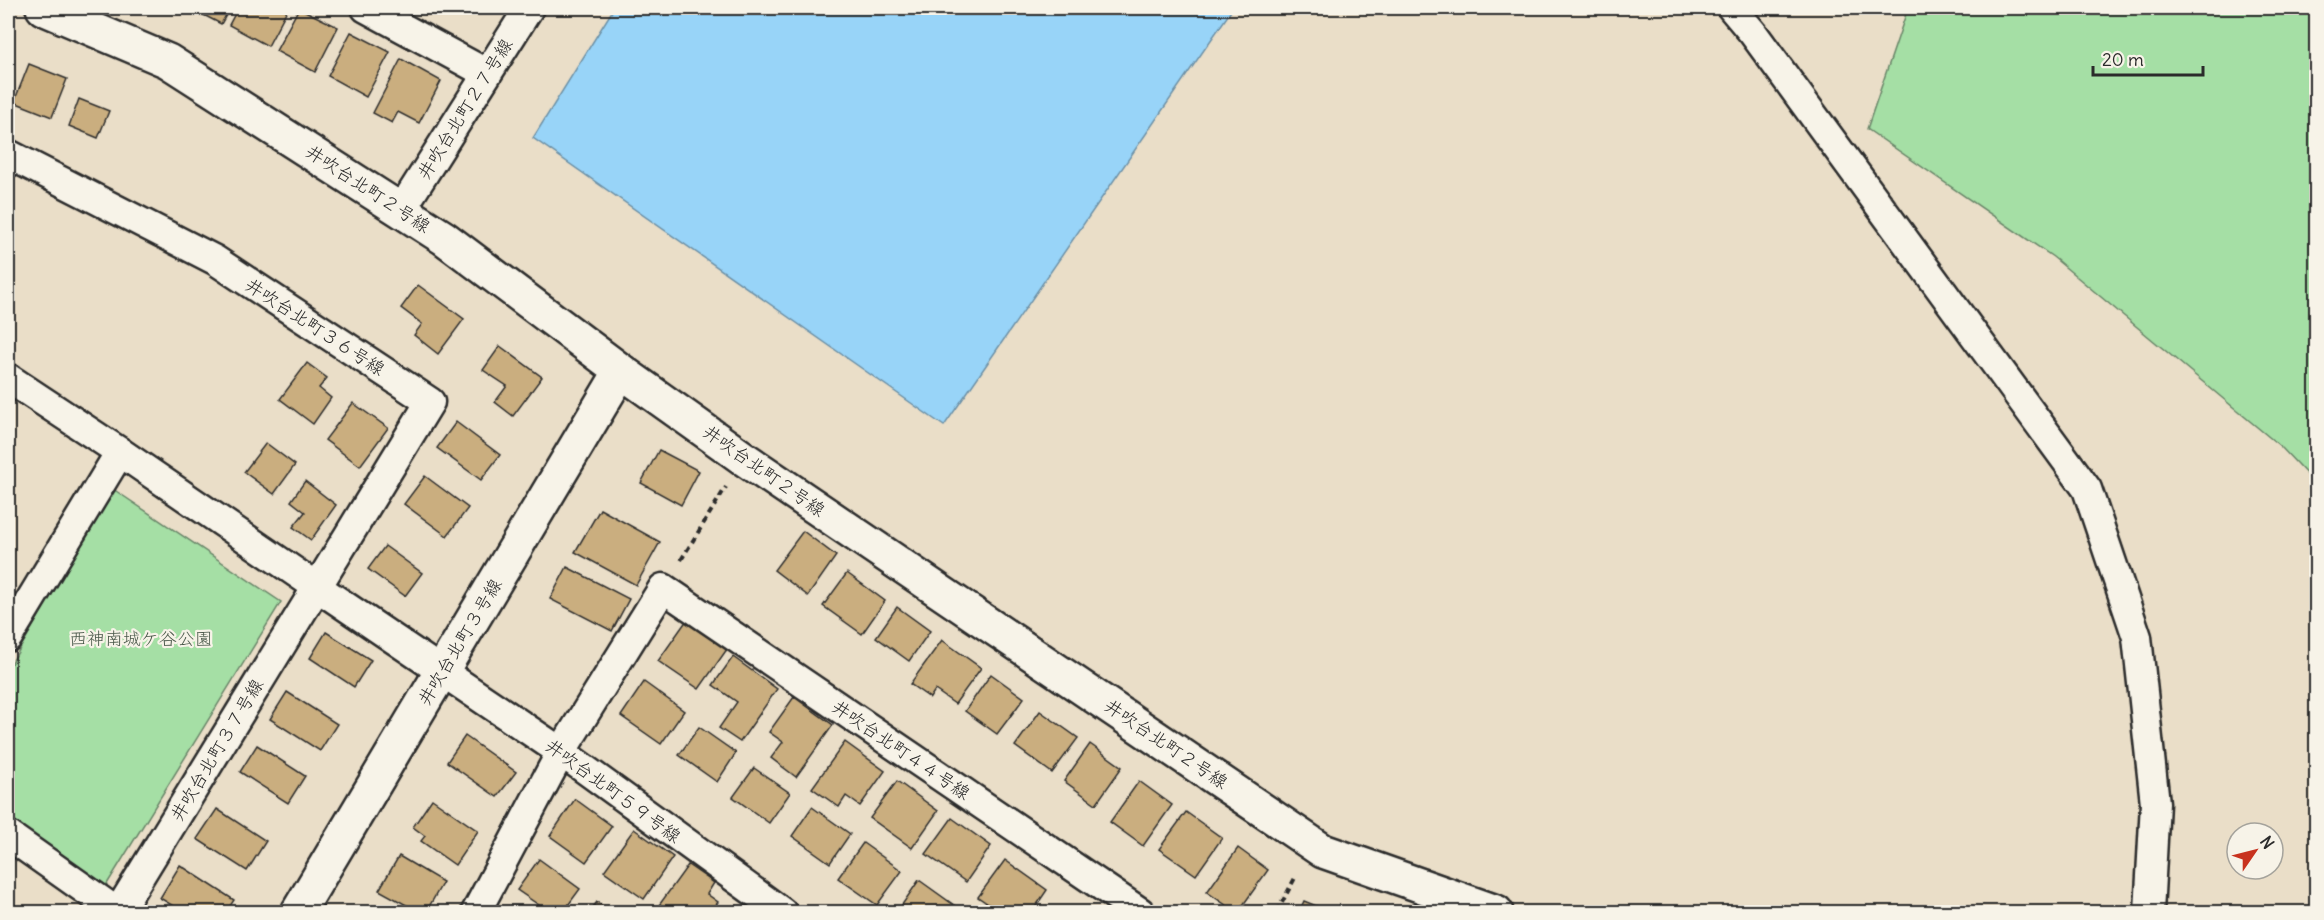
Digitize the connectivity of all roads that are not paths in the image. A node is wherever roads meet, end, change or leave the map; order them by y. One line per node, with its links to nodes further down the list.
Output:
1 (43, 8): 7 (street, 井吹台北町２号線)
2 (366, 8): 5 (street)
3 (529, 8): 5 (street, 井吹台北町２７号線)
4 (1732, 8): 23 (street)
5 (486, 73): 7 (street, 井吹台北町２７号線)
6 (8, 154): 11 (street, 井吹台北町３６号線)
7 (401, 210): 8 (street, 井吹台北町２号線)
8 (621, 371): 14 (street, 井吹台北町３号線); 22 (street, 井吹台北町２号線)
9 (8, 378): 10 (street)
10 (120, 452): 11 (street); 12 (street)
11 (317, 586): 14 (street); 17 (street, 井吹台北町３７号線)
12 (16, 605): 13 (street)
13 (8, 637)
14 (441, 673): 15 (street, 井吹台北町５９号線); 18 (street, 井吹台北町３号線)
15 (561, 752): 19 (street); 20 (street, 井吹台北町５９号線); 21 (street, 井吹台北町４４号線)
16 (8, 835): 17 (street)
17 (118, 912)
18 (298, 912)
19 (476, 912)
20 (782, 912)
21 (1140, 912)
22 (1496, 912)
23 (2149, 912)

